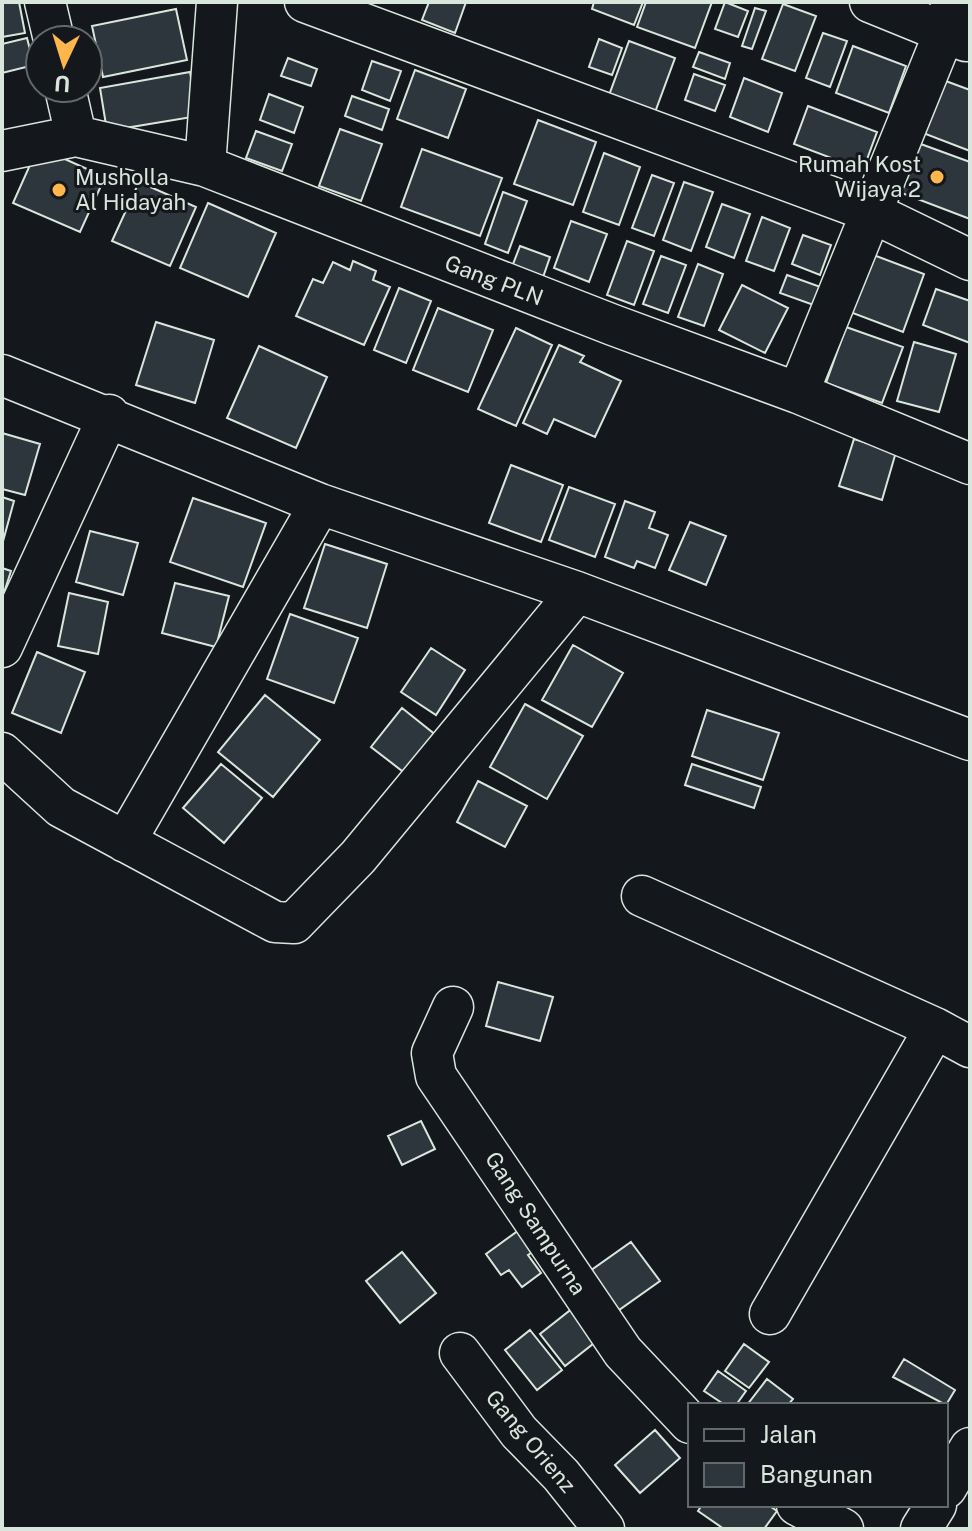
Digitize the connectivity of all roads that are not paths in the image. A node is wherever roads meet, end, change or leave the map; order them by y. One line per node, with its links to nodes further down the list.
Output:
1 (45, 2): 5 (street)
2 (217, 2): 10 (street)
3 (305, 2): 11 (street)
4 (870, 2): 6 (street)
5 (50, 24)
6 (956, 25): 11 (street)
7 (69, 104): 8 (street)
8 (76, 136): 9 (street, Gang PLN); 10 (street, Gang PLN)
9 (2, 151)
10 (205, 166): 14 (street, Gang PLN)
11 (869, 211): 12 (street); 14 (street)
12 (970, 260)
13 (2, 375): 15 (street)
14 (798, 393): 16 (street, Gang PLN)
15 (109, 415): 17 (street); 19 (street)
16 (970, 464)
17 (320, 504): 18 (street); 22 (street)
18 (577, 592): 20 (street); 22 (street)
19 (2, 647)
20 (970, 740)
21 (2, 753): 22 (street)
22 (125, 842)
23 (642, 896): 25 (street)
24 (453, 1007): 29 (street, Gang Sampurna)
25 (935, 1028): 26 (street); 27 (street)
26 (970, 1047)
27 (770, 1314)
28 (460, 1353): 34 (street, Gang Orienz)
29 (688, 1421)
30 (970, 1448): 31 (street)
31 (948, 1485)
32 (801, 1507): 35 (street)
33 (935, 1507): 36 (street)
34 (604, 1529)
35 (843, 1529)
36 (921, 1529)

